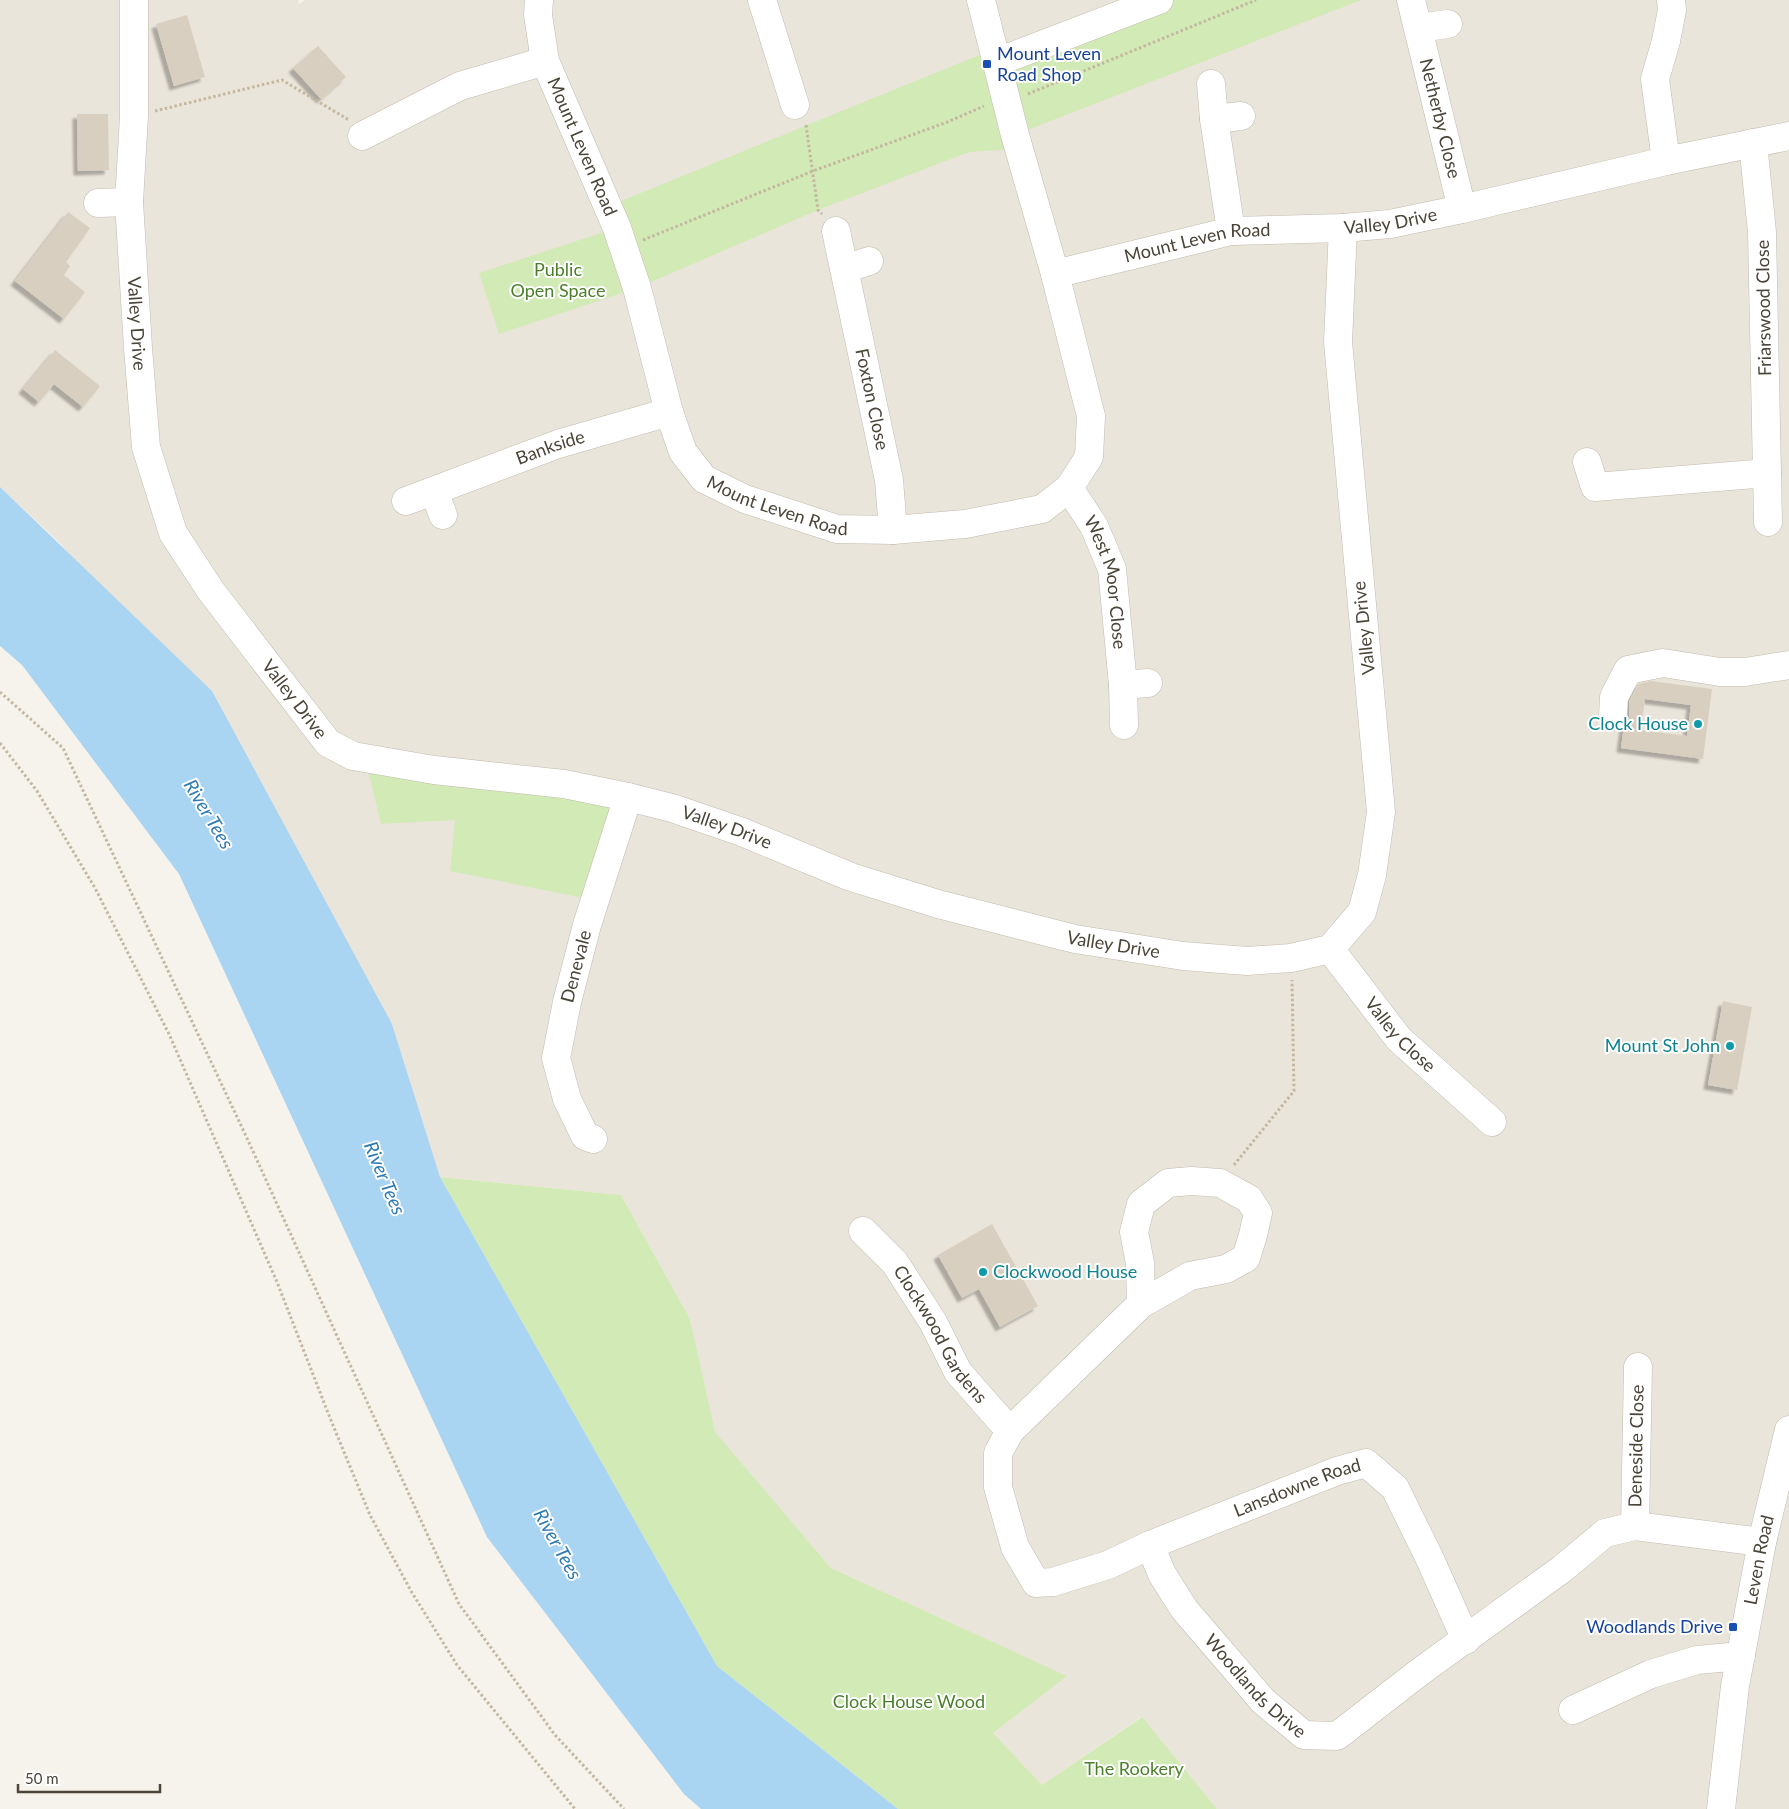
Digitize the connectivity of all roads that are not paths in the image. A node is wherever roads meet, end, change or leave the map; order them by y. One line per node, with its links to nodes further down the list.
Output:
1 (134, 0): 21 (street, Valley Drive)
2 (538, 0): 11 (street, Mount Leven Road)
3 (762, 0): 14 (street)
4 (981, 0): 12 (street, Mount Leven Road)
5 (1159, 0): 8 (street)
6 (1411, 0): 10 (street, Netherby Close)
7 (1671, 0): 20 (street)
8 (1100, 11): 12 (street)
9 (1448, 24): 10 (street)
10 (1418, 28): 23 (street, Netherby Close)
11 (545, 61): 17 (street, Mount Leven Road); 30 (street, Mount Leven Road)
12 (997, 62): 29 (street, Mount Leven Road)
13 (1211, 84): 16 (street)
14 (795, 105)
15 (1241, 116): 16 (street)
16 (1214, 119): 26 (street)
17 (362, 136)
18 (1789, 136): 19 (street, Valley Drive)
19 (1753, 143): 20 (street, Valley Drive); 32 (street, Friarswood Close)
20 (1666, 161): 23 (street, Valley Drive)
21 (129, 202): 22 (street); 40 (street, Valley Drive)
22 (98, 203)
23 (1462, 209): 24 (street, Valley Drive)
24 (1342, 228): 26 (street, Mount Leven Road); 41 (street, Valley Drive)
25 (836, 231): 28 (street, Foxton Close)
26 (1231, 231): 29 (street, Mount Leven Road)
27 (869, 261): 28 (street)
28 (844, 270): 36 (street, Foxton Close)
29 (1055, 274): 33 (street, Mount Leven Road)
30 (669, 412): 34 (street, Bankside); 36 (street, Mount Leven Road)
31 (1586, 462): 32 (street)
32 (1767, 474): 35 (street, Friarswood Close)
33 (1069, 488): 36 (street, Mount Leven Road); 39 (street, West Moor Close)
34 (406, 501)
35 (1768, 522)
36 (893, 530)
37 (1789, 666): 38 (street)
38 (1613, 716)
39 (1124, 725)
40 (628, 796): 41 (street, Valley Drive); 43 (street, Denevale)
41 (1330, 949): 42 (street, Valley Close)
42 (1489, 1109)
43 (593, 1134)
44 (864, 1240): 48 (street, Clockwood Gardens)
45 (1141, 1304): 45 (street); 48 (street)
46 (1639, 1366): 50 (street, Deneside Close)
47 (1789, 1430): 49 (street, Leven Road)
48 (1010, 1431): 52 (street, Lansdowne Road)
49 (1778, 1514): 51 (street, Leven Road)
50 (1635, 1526): 51 (street, Woodlands Drive); 53 (street, Woodlands Drive)
51 (1762, 1542): 54 (street, Leven Road)
52 (1150, 1545): 53 (street, Lansdowne Road); 53 (street, Woodlands Drive)
53 (1466, 1640)
54 (1741, 1656): 55 (street); 56 (street, Leven Road)
55 (1573, 1710)
56 (1721, 1809)

